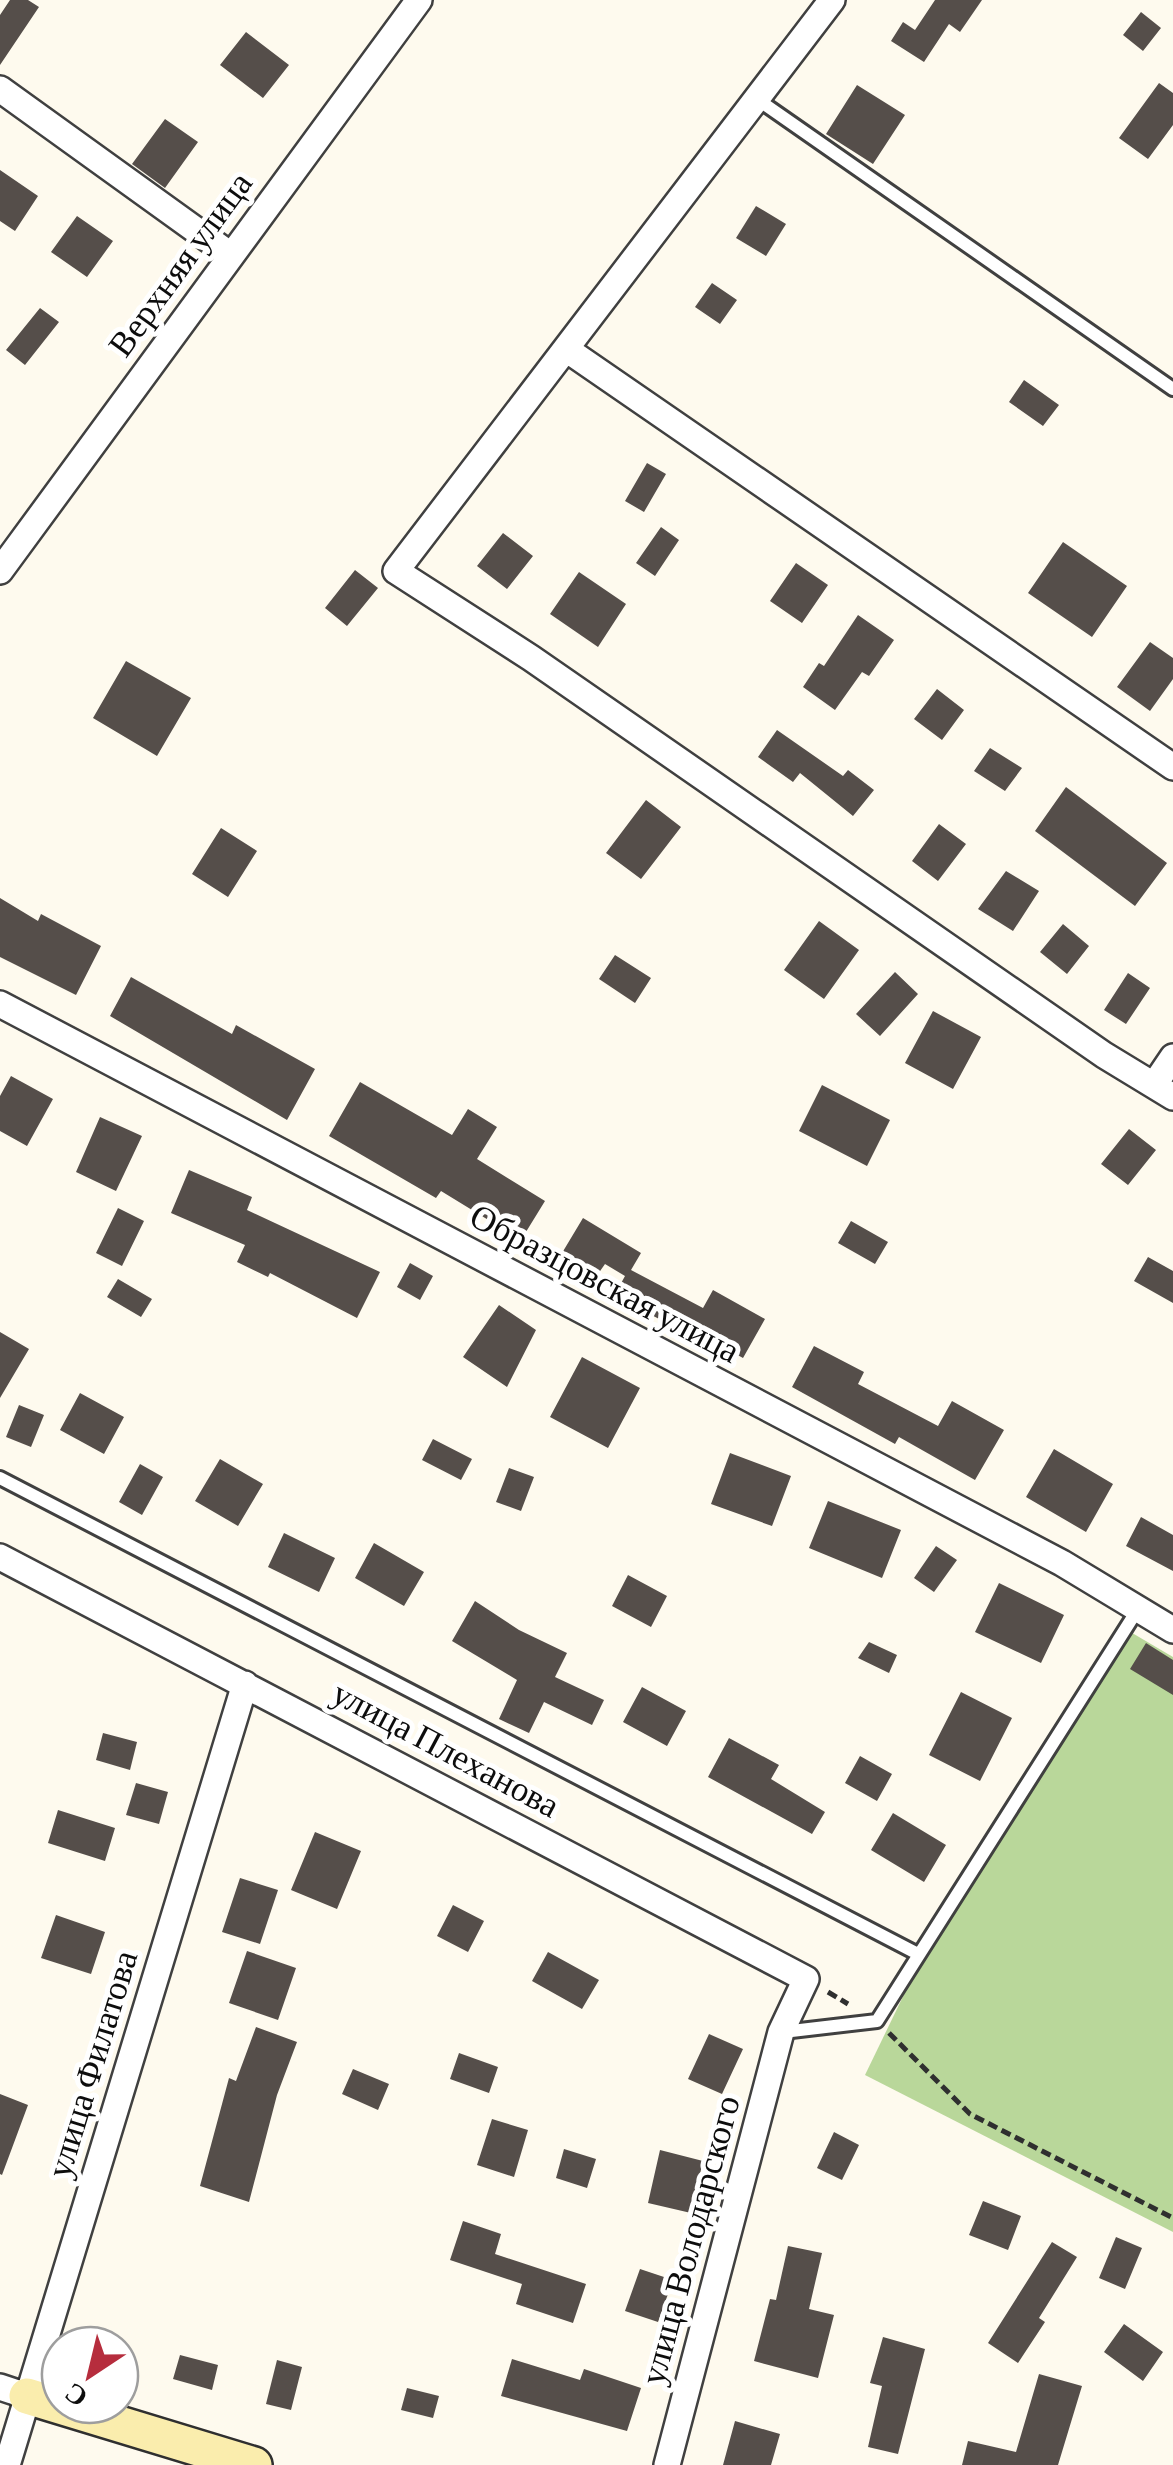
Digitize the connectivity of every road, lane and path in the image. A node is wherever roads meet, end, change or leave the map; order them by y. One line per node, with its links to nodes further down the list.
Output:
1 (419, 0): 5 (street, Верхняя улица)
2 (832, 0): 4 (street)
3 (0, 89): 5 (street)
4 (757, 99): 6 (street); 7 (lane)
5 (230, 254): 8 (street, Верхняя улица)
6 (566, 350): 9 (street); 12 (street)
7 (1173, 389)
8 (0, 571)
9 (1173, 767)
10 (0, 1004): 15 (street, Образцовская улица)
11 (1173, 1058): 12 (street)
12 (1164, 1091)
13 (0, 1478): 18 (lane)
14 (0, 1558): 17 (street, улица Плеханова)
15 (1138, 1610): 16 (street, Образцовская улица); 18 (lane)
16 (1173, 1630)
17 (245, 1684): 19 (street, улица Плеханова); 23 (street, улица Филатова)
18 (918, 1954): 20 (lane)
19 (806, 1979): 20 (path); 21 (street)
20 (877, 2021): 21 (lane); 22 (path)
21 (780, 2032): 26 (street, улица Володарского)
22 (1173, 2218)
23 (13, 2391): 24 (street, улица Филатова); 25 (street)
24 (6, 2465)
25 (254, 2465)
26 (668, 2465)

